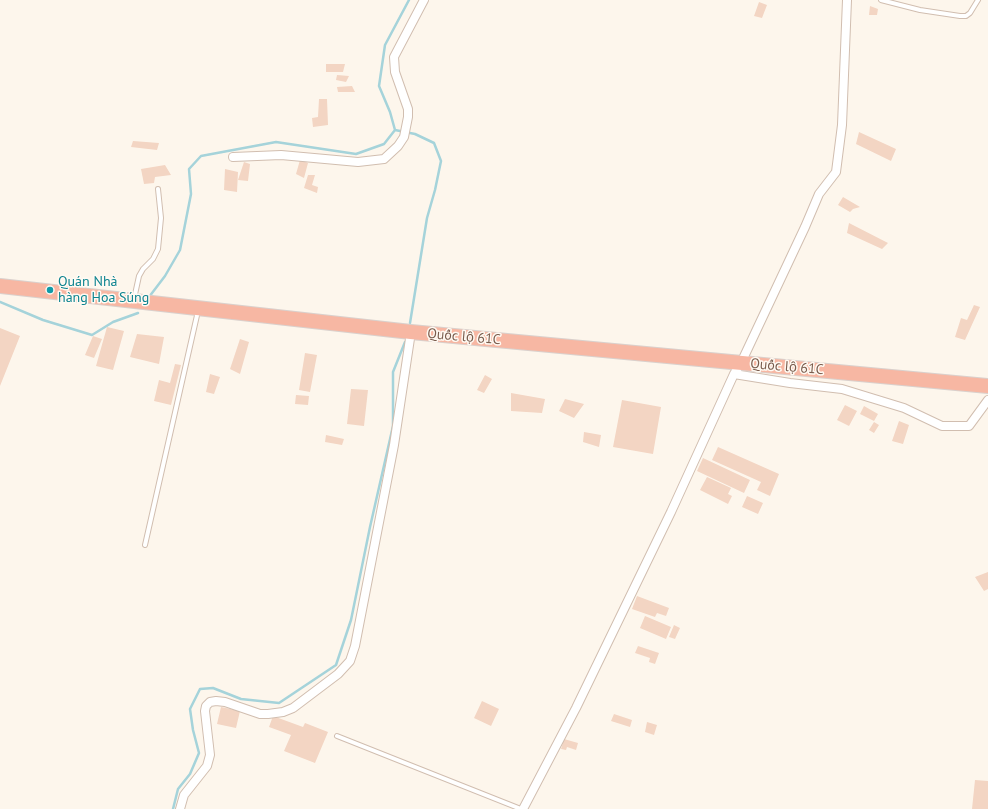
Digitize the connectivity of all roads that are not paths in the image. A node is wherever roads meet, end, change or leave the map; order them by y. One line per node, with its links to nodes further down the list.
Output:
1 (424, 0): 5 (street)
2 (846, 0): 11 (street)
3 (880, 0): 4 (lane)
4 (978, 0)
5 (233, 157)
6 (158, 189): 8 (lane)
7 (0, 286): 8 (highway, Quốc lộ 61C)
8 (134, 301): 9 (highway, Quốc lộ 61C)
9 (199, 308): 10 (highway, Quốc lộ 61C); 14 (lane)
10 (411, 332): 11 (highway, Quốc lộ 61C); 16 (street)
11 (738, 369): 12 (highway, Quốc lộ 61C); 13 (street); 17 (street)
12 (988, 386)
13 (988, 400)
14 (145, 545)
15 (337, 736): 17 (lane)
16 (180, 809)
17 (522, 809)

